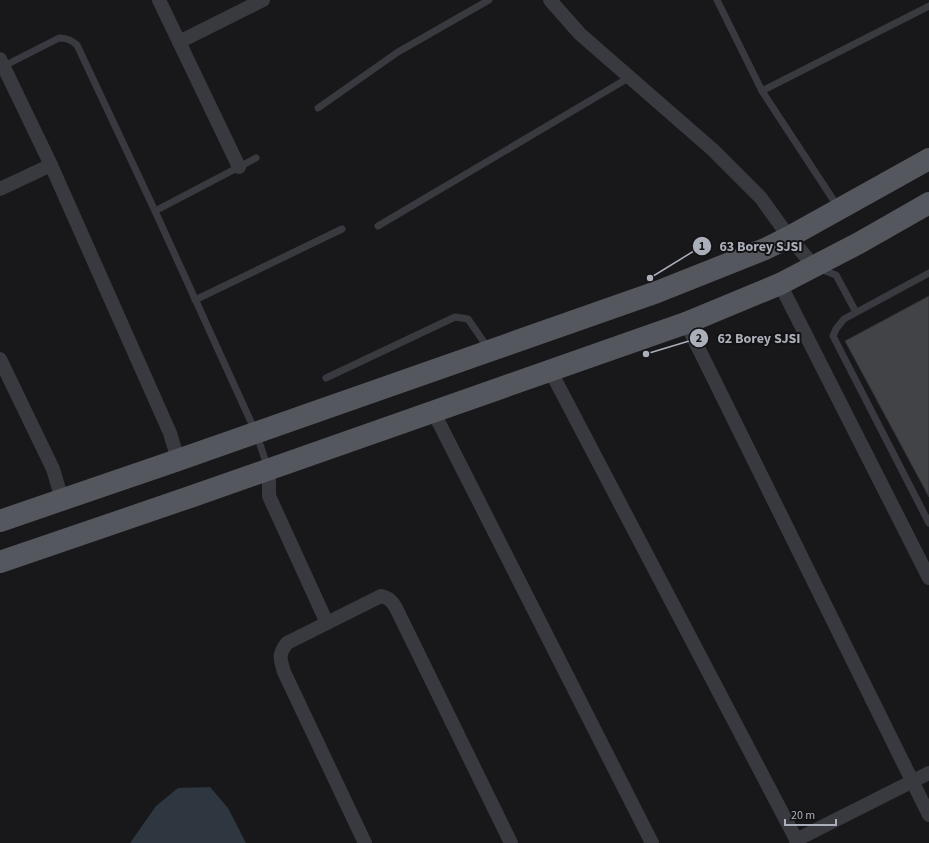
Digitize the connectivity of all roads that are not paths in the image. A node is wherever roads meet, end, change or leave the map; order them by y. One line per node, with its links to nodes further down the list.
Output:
1 (159, 0): 7 (street)
2 (263, 0): 7 (street)
3 (489, 0): 11 (lane)
4 (550, 0): 9 (street)
5 (717, 0): 10 (lane)
6 (929, 6): 10 (lane)
7 (180, 42): 15 (street)
8 (2, 63): 14 (street); 19 (lane)
9 (630, 77): 20 (lane); 22 (street)
10 (762, 91): 18 (lane)
11 (318, 108)
12 (256, 158): 15 (lane)
13 (929, 159): 18 (main road)
14 (51, 165): 16 (street); 35 (street)
15 (239, 167): 19 (lane)
16 (0, 188)
17 (929, 203): 23 (main road)
18 (840, 209): 22 (main road)
19 (155, 211): 26 (lane)
20 (378, 226)
21 (342, 228): 26 (lane)
22 (789, 237): 23 (street); 29 (main road)
23 (814, 266): 25 (main road); 27 (lane)
24 (929, 273): 27 (lane)
25 (780, 284): 28 (main road); 41 (street)
26 (195, 300): 34 (lane)
27 (856, 312): 39 (lane)
28 (686, 323): 31 (main road); 44 (street)
29 (490, 350): 32 (lane); 34 (main road)
30 (0, 359): 37 (street)
31 (550, 370): 33 (main road); 46 (street)
32 (326, 378)
33 (433, 411): 36 (main road); 49 (street)
34 (256, 433): 35 (main road); 36 (lane)
35 (178, 460): 37 (main road)
36 (269, 469): 40 (main road); 42 (street)
37 (62, 499): 38 (main road)
38 (0, 521)
39 (929, 523)
40 (0, 562)
41 (929, 578)
42 (327, 623): 47 (street); 48 (street)
43 (929, 773): 44 (street)
44 (913, 782): 45 (street); 46 (street)
45 (929, 815)
46 (797, 842)
47 (365, 843)
48 (511, 843)
49 (652, 843)

